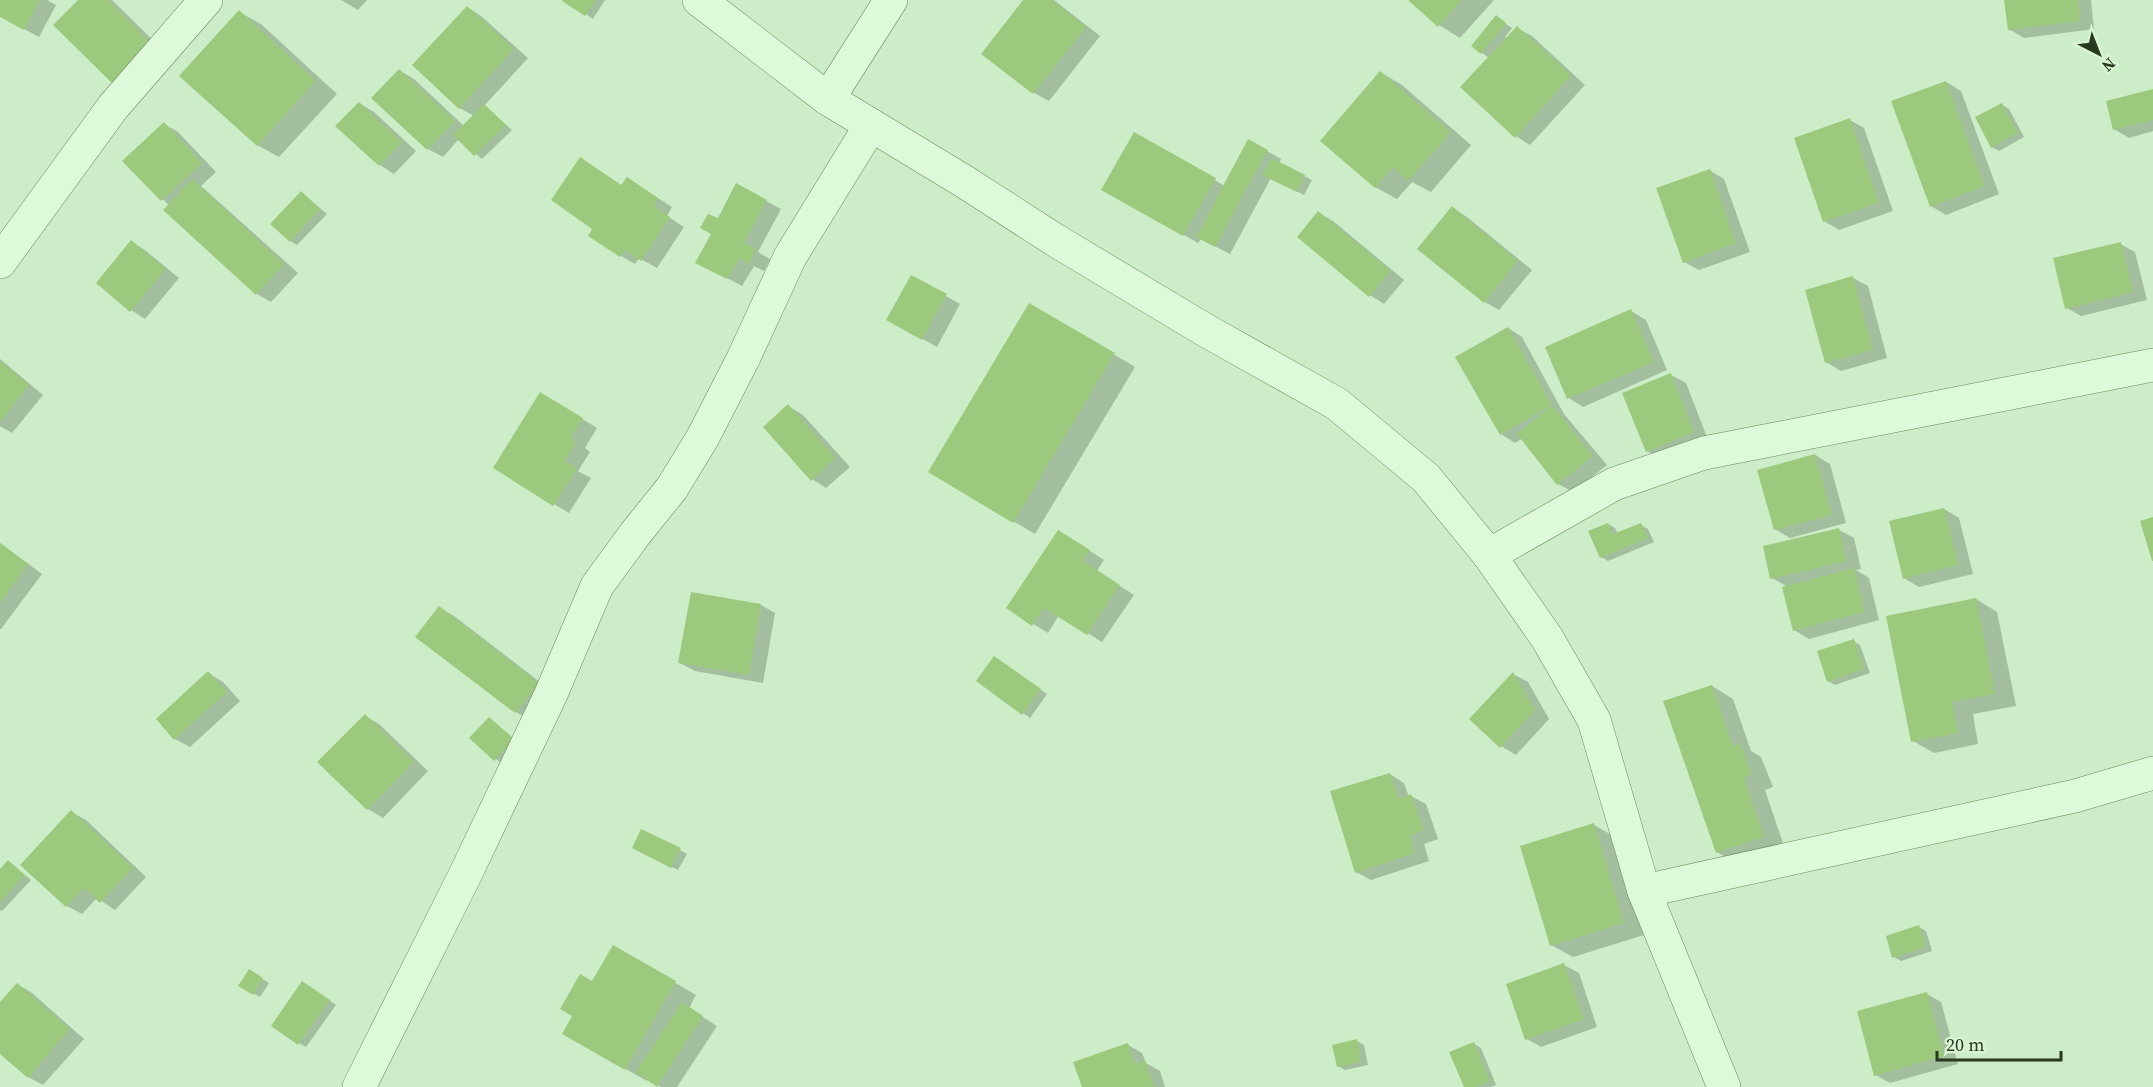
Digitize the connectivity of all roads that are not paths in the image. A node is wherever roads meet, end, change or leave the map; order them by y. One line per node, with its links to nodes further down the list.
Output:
1 (206, 0): 6 (street)
2 (699, 0): 4 (street)
3 (891, 0): 4 (street)
4 (828, 99): 5 (street)
5 (871, 125): 8 (street); 11 (street)
6 (0, 262)
7 (2153, 365): 8 (street)
8 (1489, 555): 10 (street)
9 (2153, 773): 10 (street)
10 (1644, 891): 12 (street)
11 (359, 1087)
12 (1724, 1087)

